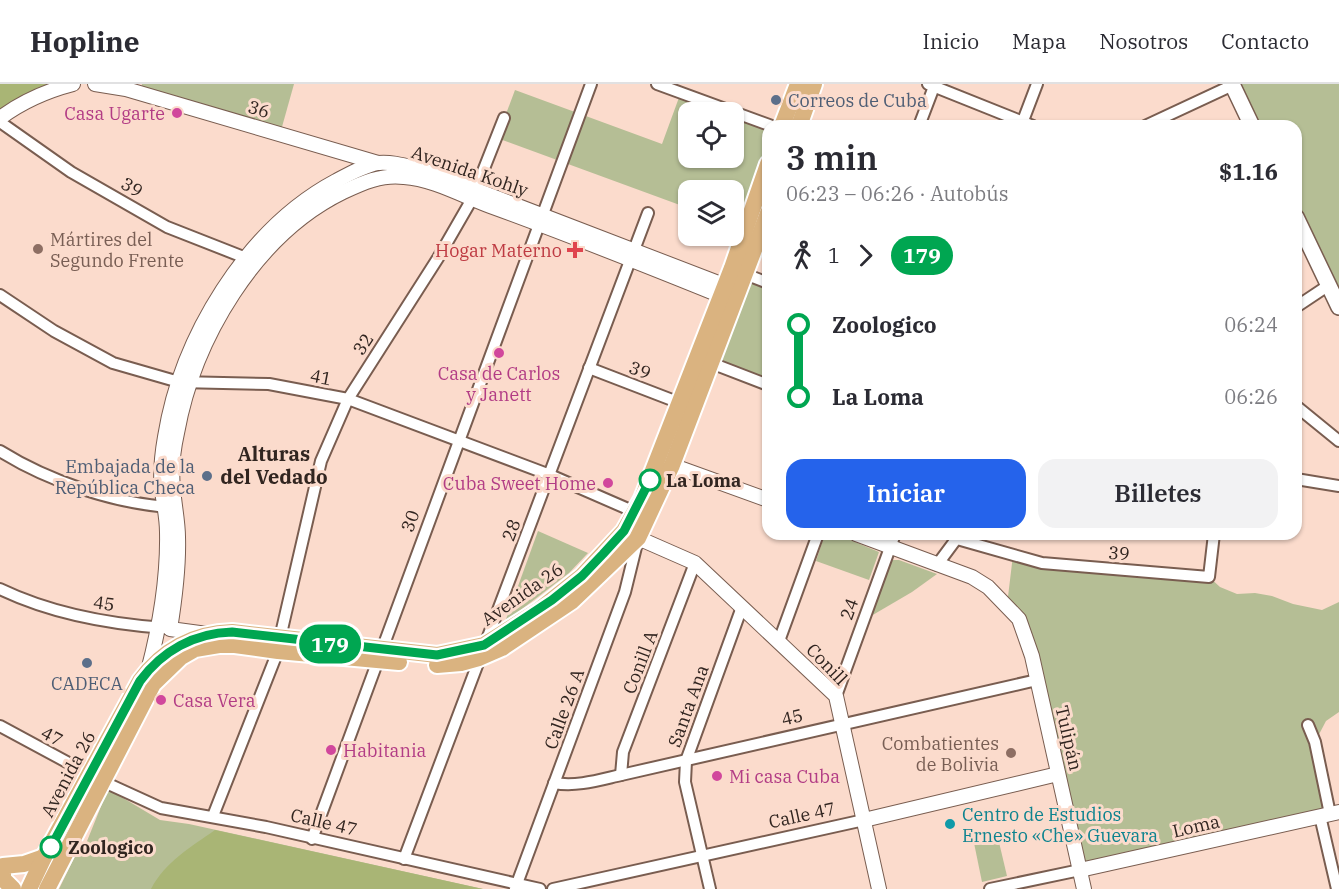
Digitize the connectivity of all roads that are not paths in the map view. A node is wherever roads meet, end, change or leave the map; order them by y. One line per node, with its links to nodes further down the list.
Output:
1 (73, 84): 11 (street)
2 (95, 84): 20 (street, 36)
3 (591, 84): 28 (street)
4 (657, 84): 19 (street)
5 (798, 84): 12 (main road)
6 (814, 84): 13 (main road)
7 (1037, 84): 16 (street)
8 (1233, 84): 17 (street); 18 (main road)
9 (932, 85): 14 (street); 15 (street)
10 (504, 118): 25 (street, 32)
11 (0, 120): 32 (street, 39)
12 (784, 120)
13 (801, 120)
14 (921, 120)
15 (1014, 120)
16 (1027, 120)
17 (1158, 120)
18 (1249, 120)
19 (762, 122)
20 (351, 155): 21 (street, 36); 22 (street)
21 (378, 163): 22 (street, Avenida Kohly); 25 (street, Avenida Kohly)
22 (362, 169): 23 (street); 26 (street, Avenida Kohly)
23 (371, 180): 25 (street, Avenida Kohly); 26 (street, Avenida Kohly)
24 (762, 186): 33 (main road, Avenida 26)
25 (474, 195): 28 (street, Avenida Kohly); 44 (street, 32)
26 (300, 211): 32 (street, Avenida Kohly)
27 (648, 213): 31 (street, 28)
28 (542, 221): 31 (street, Avenida Kohly); 47 (street, 30)
29 (762, 225): 33 (main road, Avenida 26)
30 (1302, 229): 35 (main road)
31 (632, 256): 36 (street, Avenida Kohly); 41 (street, 28)
32 (252, 260): 42 (street, Avenida Kohly)
33 (739, 271): 34 (street); 36 (main road, Avenida 26)
34 (762, 281)
35 (1329, 285): 38 (street); 39 (main road)
36 (730, 294): 40 (main road, Avenida 26); 45 (main road, Avenida 26)
37 (0, 295): 42 (street, 41)
38 (1302, 303)
39 (1339, 307)
40 (711, 363): 43 (street); 50 (main road, Avenida 26)
41 (589, 368): 45 (street, 39); 51 (street, 28)
42 (185, 382): 44 (street, 41); 55 (street, Avenida Kohly)
43 (762, 383)
44 (348, 399): 47 (street, 41); 72 (street, 32)
45 (680, 403): 50 (main road, Avenida 26)
46 (1302, 411): 48 (street)
47 (458, 440): 51 (street, 41); 74 (street, 30)
48 (1339, 441)
49 (0, 451): 55 (street)
50 (665, 463): 54 (street); 56 (main road, Avenida 26); 57 (main road, Avenida 26)
51 (550, 475): 56 (street, 41); 73 (street, 28)
52 (1302, 480): 53 (street)
53 (1339, 486)
54 (762, 498)
55 (170, 507): 69 (street, Avenida Kohly)
56 (635, 512): 57 (main road); 73 (main road, Avenida 26)
57 (638, 538): 65 (street, Conill); 73 (main road, Avenida 26); 85 (street, Calle 26 A)
58 (816, 540): 71 (street)
59 (870, 540): 64 (street)
60 (892, 540): 64 (street, 24)
61 (956, 540): 66 (street)
62 (971, 540): 63 (street, 39)
63 (1213, 540)
64 (889, 548): 66 (street, Tulipán); 77 (street, 24)
65 (695, 562): 68 (street, Conill); 83 (street, Conill A)
66 (937, 565): 76 (street, Tulipán)
67 (0, 590): 69 (street, 45)
68 (742, 607): 71 (street, Conill); 81 (street, Santa Ana)
69 (165, 628): 70 (street, 45); 75 (street, Avenida Kohly)
70 (207, 634): 72 (main road, Avenida 26); 75 (main road, Avenida 26)
71 (780, 641): 77 (street, Conill)
72 (279, 644): 74 (main road, Avenida 26); 84 (main road, Avenida 26); 87 (street, 32)
73 (482, 652): 74 (main road, Avenida 26); 92 (street, 28)
74 (378, 655): 89 (street, 30)
75 (148, 671): 84 (main road, Avenida 26)
76 (1037, 680): 78 (street, 45); 82 (street, Tulipán)
77 (836, 696): 78 (street, Conill)
78 (842, 723): 81 (street, 45); 88 (street, Conill)
79 (1308, 725): 86 (street)
80 (0, 726): 84 (street, 47)
81 (686, 761): 83 (street, 45); 90 (street, Santa Ana)
82 (1058, 774): 88 (street, Calle 47); 93 (street, Tulipán)
83 (621, 775): 85 (street, 45)
84 (97, 778): 87 (street, Calle 47); 91 (main road, Avenida 26); 97 (main road, Avenida 26)
85 (554, 783): 95 (street, Calle 26 A)
86 (1330, 814): 93 (street, Loma); 104 (street)
87 (213, 816): 89 (street, Calle 47)
88 (864, 820): 90 (street, Calle 47); 101 (street, Conill)
89 (312, 839): 92 (street, Calle 47)
90 (701, 855): 99 (street, Calle 47); 100 (street, Santa Ana)
91 (44, 857): 94 (main road); 96 (main road, Avenida 26)
92 (404, 859): 95 (street, Calle 47)
93 (1080, 870): 102 (street, Loma); 103 (street, Tulipán)
94 (4, 875)
95 (516, 887): 98 (street, Calle 47)
96 (29, 889)
97 (47, 889)
98 (540, 889)
99 (553, 889)
100 (710, 889)
101 (879, 889)
102 (990, 889)
103 (1084, 889)
104 (1337, 889)

